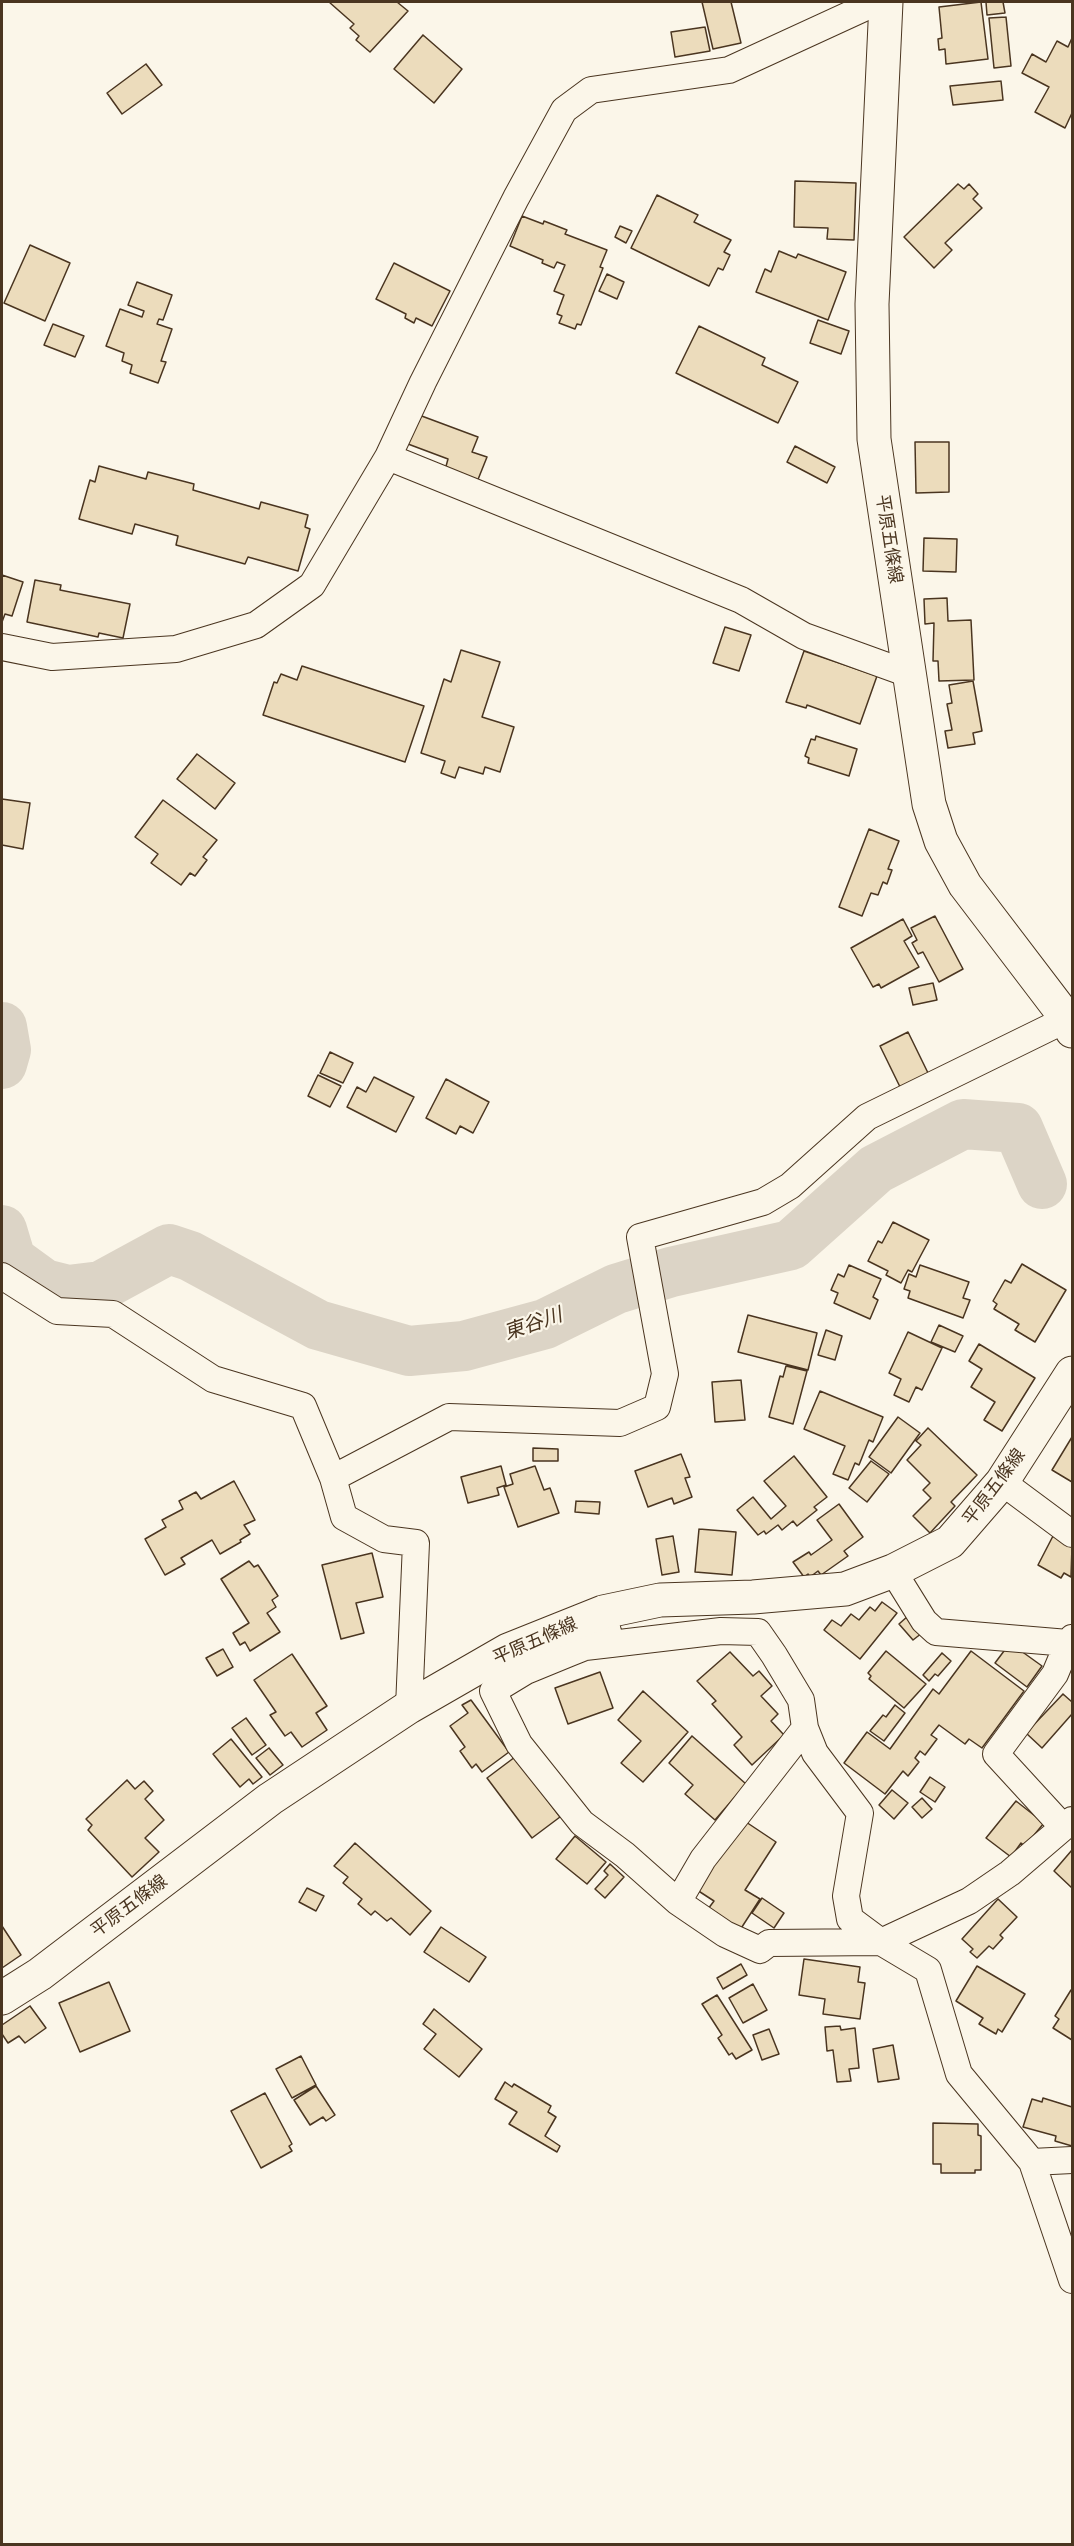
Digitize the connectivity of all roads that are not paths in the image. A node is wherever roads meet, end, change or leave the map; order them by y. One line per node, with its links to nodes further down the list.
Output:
1 (877, 2): 3 (street)
2 (886, 2): 5 (main road, 平原五條線)
3 (388, 457): 4 (street); 5 (street)
4 (2, 647)
5 (909, 674): 6 (main road, 平原五條線)
6 (1070, 1025): 9 (street)
7 (2, 1276): 9 (street)
8 (1072, 1373): 10 (main road, 平原五條線)
9 (333, 1478): 16 (street)
10 (1002, 1482): 11 (street); 12 (main road, 平原五條線)
11 (1072, 1534)
12 (893, 1571): 13 (main road, 平原五條線); 14 (street)
13 (603, 1611): 15 (street); 16 (main road, 平原五條線)
14 (1070, 1640): 18 (street)
15 (610, 1644): 17 (street); 19 (street)
16 (409, 1707): 21 (main road, 平原五條線)
17 (805, 1728): 19 (street); 20 (street)
18 (1068, 1823): 20 (street)
19 (678, 1902): 20 (street)
20 (881, 1942): 23 (street)
21 (2, 1998)
22 (1072, 2160): 23 (street)
23 (1032, 2162): 24 (street)
24 (1072, 2280)

